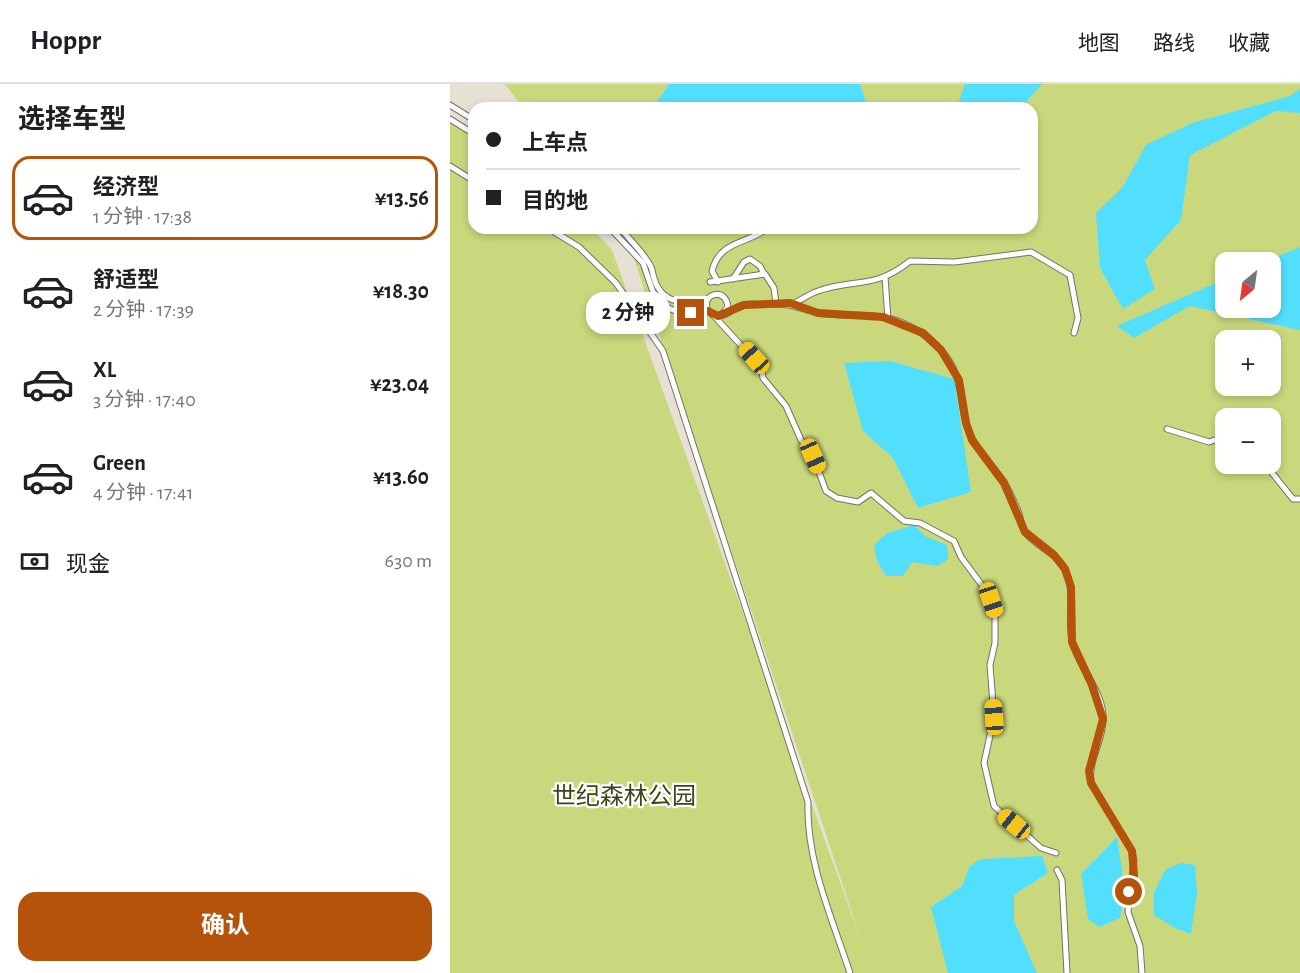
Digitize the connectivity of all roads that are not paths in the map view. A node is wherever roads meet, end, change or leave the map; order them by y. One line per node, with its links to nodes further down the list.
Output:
1 (450, 105): 2 (lane)
2 (468, 116)
3 (450, 119): 4 (lane)
4 (468, 130)
5 (450, 166): 6 (lane)
6 (468, 177)
7 (558, 234): 30 (lane)
8 (616, 234): 19 (lane)
9 (626, 234): 16 (lane)
10 (755, 234): 15 (lane)
11 (764, 274): 13 (lane); 13 (lane); 17 (lane)
12 (885, 277): 18 (lane); 22 (lane); 23 (lane)
13 (733, 279): 15 (lane)
14 (710, 282): 15 (lane)
15 (718, 282)
16 (708, 299): 19 (lane); 20 (lane)
17 (776, 304): 18 (lane); 20 (lane)
18 (793, 304): 22 (lane)
19 (708, 311): 21 (lane)
20 (722, 315): 21 (lane)
21 (714, 316): 28 (lane)
22 (888, 318): 32 (lane)
23 (1074, 333)
24 (1167, 429): 25 (lane)
25 (1215, 440)
26 (1273, 474): 27 (lane)
27 (1300, 500)
28 (1056, 853)
29 (1057, 870): 31 (lane)
30 (850, 973)
31 (1067, 973)
32 (1142, 973)

